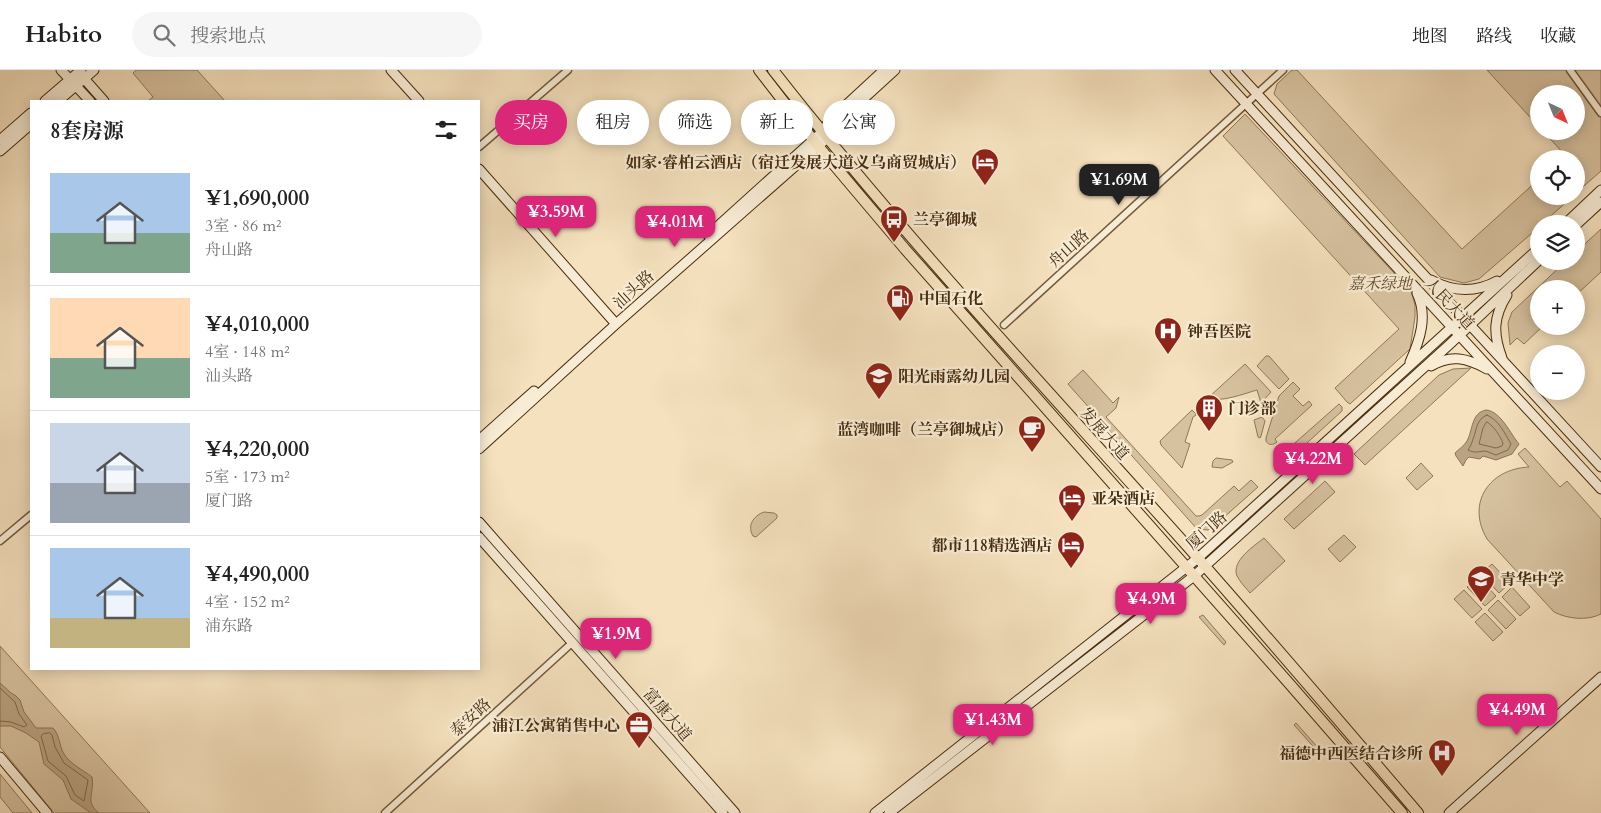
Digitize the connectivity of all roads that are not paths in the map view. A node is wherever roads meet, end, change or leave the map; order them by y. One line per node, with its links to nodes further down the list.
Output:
1 (61, 70): 14 (street)
2 (94, 70): 13 (street)
3 (391, 70): 20 (street)
4 (568, 70): 32 (street)
5 (759, 70): 30 (main road, 发展大道)
6 (773, 70): 27 (main road, 发展大道)
7 (884, 70): 21 (street, 汕头路)
8 (895, 70): 22 (street, 汕头路)
9 (1215, 70): 23 (street, 人民大道)
10 (1235, 70): 15 (street, 人民大道)
11 (1283, 70): 15 (street, 舟山路)
12 (1570, 70): 24 (street)
13 (80, 73): 14 (street); 19 (street)
14 (73, 82): 16 (street); 17 (street); 18 (street)
15 (1257, 94): 23 (street, 舟山路); 41 (street, 人民大道)
16 (46, 100)
17 (59, 100)
18 (89, 100)
19 (103, 100)
20 (418, 100)
21 (852, 100)
22 (862, 100)
23 (1247, 103): 43 (street, 人民大道); 46 (street, 舟山路)
24 (1601, 113)
25 (30, 114): 29 (street)
26 (30, 125): 33 (street)
27 (823, 134)
28 (823, 136): 30 (street, 汕头路)
29 (0, 140)
30 (815, 143): 45 (street, 汕头路); 63 (main road, 发展大道)
31 (833, 145): 62 (main road, 发展大道)
32 (480, 146)
33 (0, 151)
34 (480, 170): 45 (street)
35 (1601, 190): 37 (street)
36 (1601, 202): 38 (street)
37 (1575, 215)
38 (1585, 217)
39 (1530, 258): 42 (street, 厦门路)
40 (1530, 266): 42 (street, 厦门路)
41 (1424, 276): 42 (street); 44 (street, 人民大道)
42 (1513, 278): 44 (street, 厦门路); 47 (street, 厦门路); 50 (street)
43 (1412, 284): 48 (street, 人民大道); 51 (street)
44 (1462, 317): 47 (street, 人民大道); 48 (street, 厦门路)
45 (615, 322): 54 (street, 汕头路); 55 (street, 汕头路)
46 (1004, 325)
47 (1470, 325): 49 (street, 厦门路); 50 (street, 人民大道)
48 (1452, 327): 49 (street, 人民大道); 51 (street, 厦门路)
49 (1459, 335): 52 (street, 人民大道); 53 (street, 厦门路)
50 (1504, 363): 56 (street, 人民大道)
51 (1407, 368): 62 (street, 厦门路)
52 (1494, 373): 53 (street); 57 (street, 人民大道)
53 (1416, 375): 64 (street, 厦门路)
54 (480, 439)
55 (480, 448)
56 (1601, 467)
57 (1601, 489)
58 (30, 515): 61 (street)
59 (480, 523): 74 (street, 富康大道)
60 (480, 538): 66 (street, 富康大道)
61 (0, 541)
62 (1198, 558): 63 (street, 厦门路); 64 (main road, 发展大道)
63 (1187, 567): 65 (main road, 发展大道); 75 (street, 厦门路)
64 (1205, 567): 65 (street, 厦门路); 78 (main road, 发展大道)
65 (1194, 576): 76 (street, 厦门路); 77 (main road, 发展大道)
66 (573, 642): 72 (street, 泰安路); 73 (street, 富康大道)
67 (1601, 677): 79 (street)
68 (0, 757): 71 (street)
69 (0, 763): 70 (street)
70 (42, 813)
71 (47, 813)
72 (385, 813)
73 (723, 813)
74 (735, 813)
75 (875, 813)
76 (889, 813)
77 (1402, 813)
78 (1418, 813)
79 (1449, 813)

